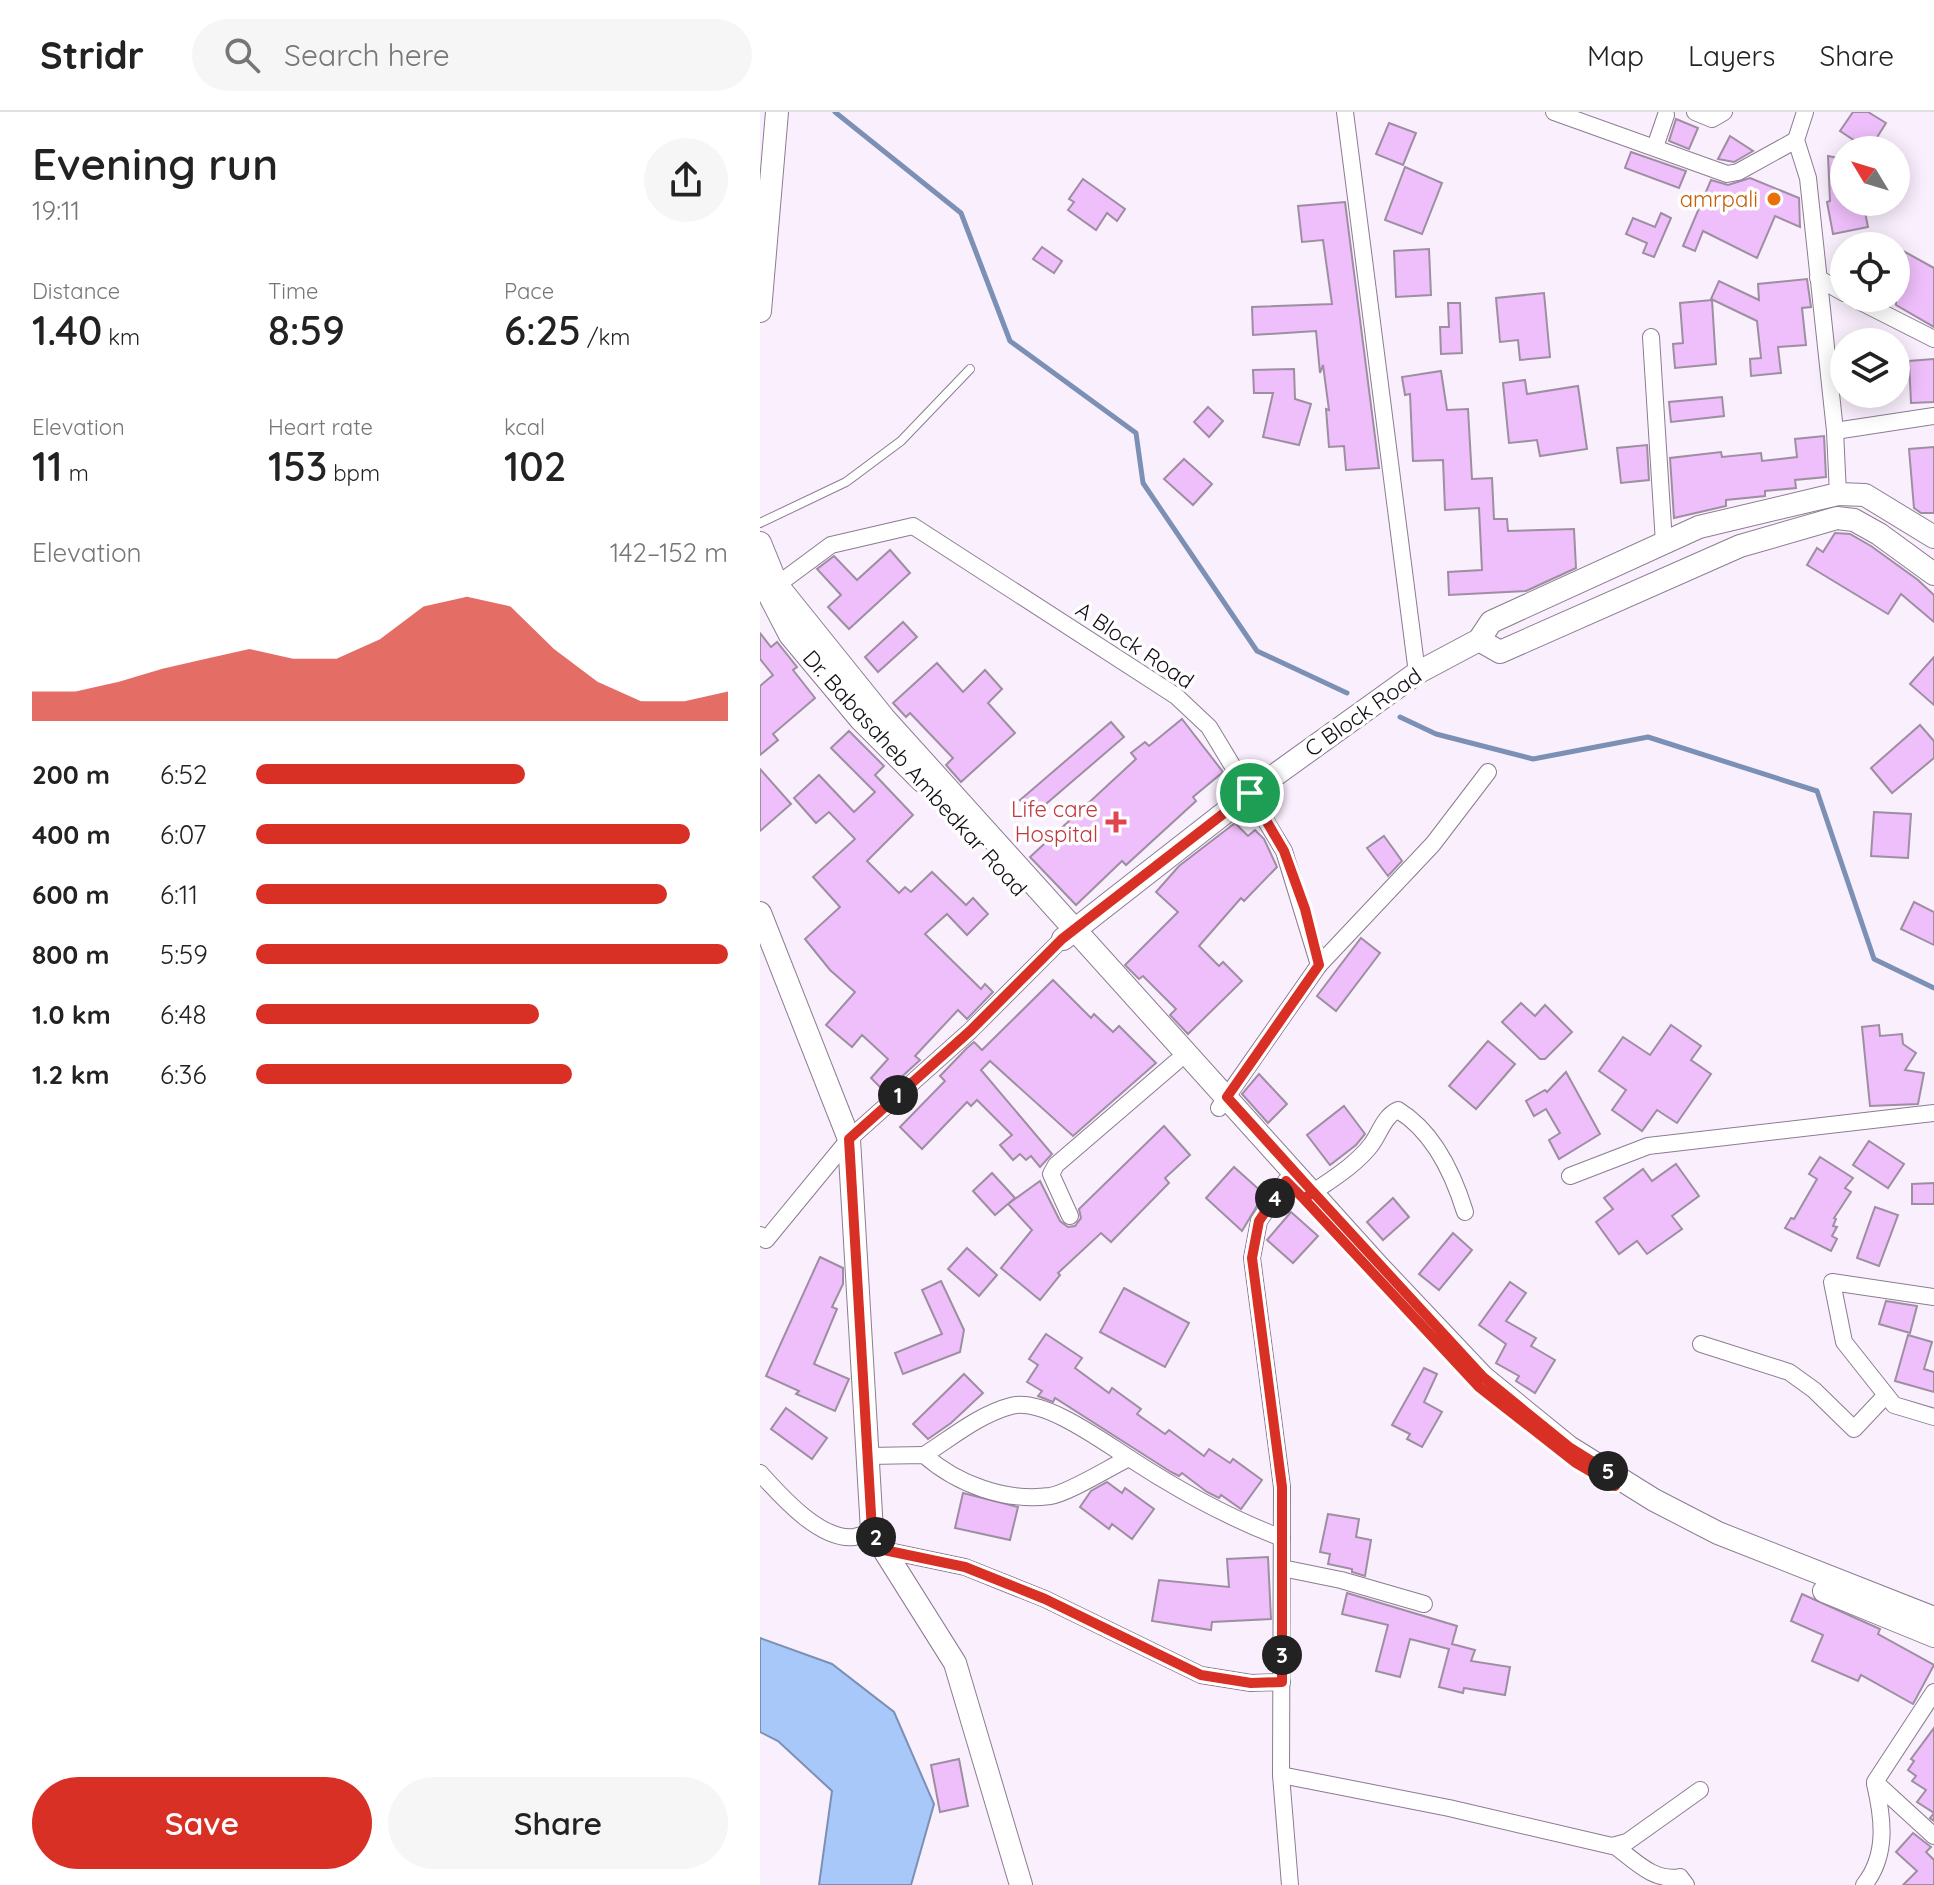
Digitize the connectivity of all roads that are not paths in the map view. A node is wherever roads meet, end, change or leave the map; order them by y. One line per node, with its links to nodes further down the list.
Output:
1 (777, 112): 13 (street)
2 (1345, 112): 34 (street)
3 (1554, 112): 8 (street)
4 (1695, 112): 5 (street)
5 (1724, 112)
6 (1805, 112): 9 (street)
7 (1663, 113): 10 (street)
8 (1581, 116): 10 (street)
9 (1796, 140): 10 (street); 11 (street)
10 (1655, 147)
11 (1818, 278): 12 (street); 19 (street)
12 (1830, 285)
13 (760, 311)
14 (1881, 312): 16 (street)
15 (1651, 337): 29 (street)
16 (1934, 339)
17 (970, 369): 23 (lane)
18 (1934, 416): 19 (street)
19 (1835, 431): 20 (street)
20 (1838, 494): 21 (street, C Block Road); 22 (street, C Block Road)
21 (1810, 500): 24 (street); 25 (street, C Block Road)
22 (1887, 508): 26 (street); 27 (street, C Block Road)
23 (760, 523)
24 (1819, 524): 26 (street); 30 (street)
25 (1694, 529): 29 (street, C Block Road); 30 (street)
26 (1871, 530): 31 (street)
27 (1934, 537)
28 (760, 543): 32 (street, Dr. Babasaheb Ambedkar Road)
29 (1664, 543): 33 (street, C Block Road)
30 (1705, 562): 33 (street)
31 (1934, 574)
32 (766, 589): 36 (street, A Block Road); 38 (street, Dr. Babasaheb Ambedkar Road)
33 (1479, 640): 34 (street, C Block Road)
34 (1417, 673): 36 (street, C Block Road)
35 (1488, 772): 39 (street)
36 (1250, 793): 38 (street, C Block Road); 39 (street, A Block Road)
37 (760, 913): 43 (street)
38 (1068, 934): 40 (street, Dr. Babasaheb Ambedkar Road); 41 (street, Dr. Babasaheb Ambedkar Road); 43 (street)
39 (1319, 965): 41 (street)
40 (1176, 1062): 41 (street, Dr. Babasaheb Ambedkar Road); 48 (street)
41 (1223, 1103): 45 (street, Dr. Babasaheb Ambedkar Road); 46 (street, Dr. Babasaheb Ambedkar Road)
42 (1934, 1113): 44 (street)
43 (849, 1139): 49 (street); 55 (street)
44 (1570, 1176)
45 (1286, 1181): 46 (street, Dr. Babasaheb Ambedkar Road); 58 (street)
46 (1308, 1196): 47 (street); 62 (street, Dr. Babasaheb Ambedkar Road)
47 (1465, 1212)
48 (1070, 1216)
49 (760, 1235)
50 (1934, 1297): 52 (street)
51 (1701, 1344): 52 (street)
52 (1886, 1395): 53 (street)
53 (1934, 1417)
54 (924, 1455): 55 (street); 56 (street); 56 (street)
55 (868, 1456): 59 (street)
56 (1129, 1458): 58 (street)
57 (760, 1473): 59 (street)
58 (1282, 1538): 60 (street)
59 (878, 1540): 65 (street); 72 (street)
60 (1282, 1568): 61 (street); 65 (street)
61 (1424, 1604)
62 (1889, 1609): 63 (street, Dr. Babasaheb Ambedkar Road); 64 (street, Dr. Babasaheb Ambedkar Road)
63 (1934, 1618)
64 (1934, 1636)
65 (1282, 1682): 67 (street)
66 (1934, 1692): 68 (street)
67 (1281, 1775): 71 (street); 73 (street)
68 (1875, 1782): 70 (street); 75 (street)
69 (1700, 1790): 71 (street)
70 (1934, 1836)
71 (1615, 1846): 74 (street)
72 (1021, 1885)
73 (1290, 1885)
74 (1686, 1885)
75 (1864, 1885)

